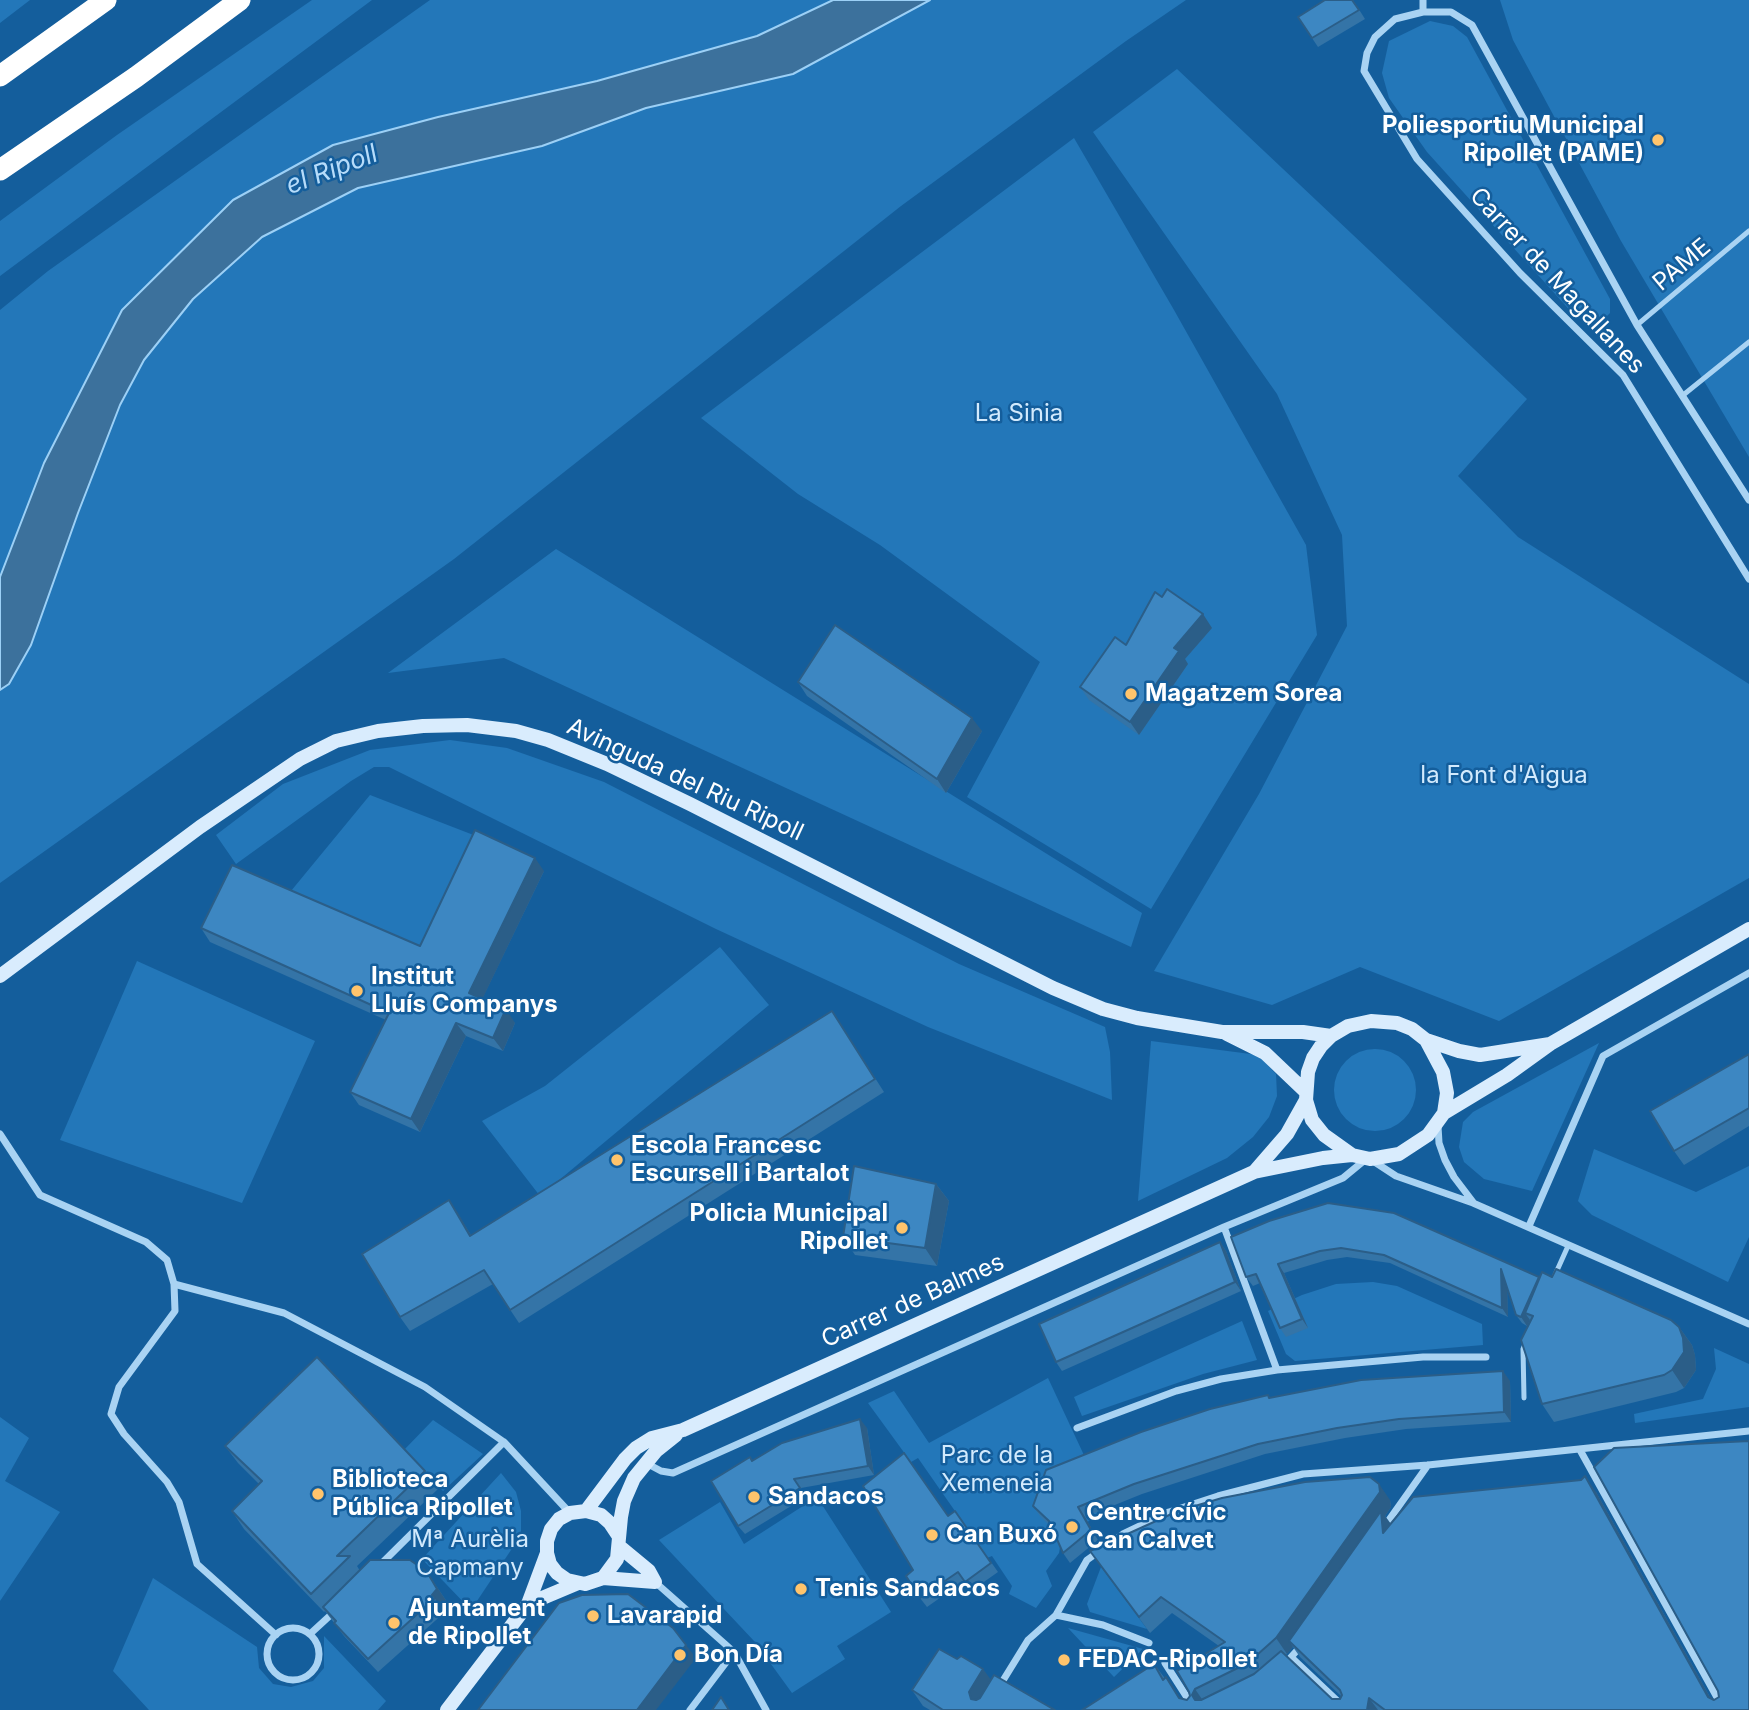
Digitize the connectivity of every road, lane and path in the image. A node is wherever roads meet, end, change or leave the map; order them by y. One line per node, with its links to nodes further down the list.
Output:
1 (106, 0): 5 (highway)
2 (240, 0): 6 (highway)
3 (1423, 0): 4 (street)
4 (1423, 12): 8 (street, Carrer de Magallanes); 12 (street, Carrer de Magallanes)
5 (0, 76)
6 (0, 170)
7 (1749, 231): 8 (lane, PAME)
8 (1637, 325): 10 (street, Carrer de Magallanes)
9 (1749, 342): 10 (lane)
10 (1682, 396): 11 (street, Carrer de Magallanes)
11 (1749, 500)
12 (1749, 579)
13 (1749, 929): 19 (main road)
14 (1749, 973): 26 (street)
15 (0, 976): 16 (main road, Avinguda del Riu Ripoll)
16 (1222, 1032): 17 (main road, Avinguda del Riu Ripoll); 20 (main road, Avinguda del Riu Ripoll)
17 (1331, 1036): 18 (main road); 20 (main road)
18 (1426, 1040): 19 (main road); 21 (main road)
19 (1550, 1044): 21 (main road)
20 (1306, 1096): 23 (main road); 24 (main road)
21 (1441, 1119): 23 (main road); 25 (street)
22 (0, 1134): 30 (street)
23 (1362, 1158): 24 (main road); 25 (street); 27 (street)
24 (1254, 1172): 37 (main road, Carrer de Balmes)
25 (1473, 1203): 26 (street)
26 (1529, 1226): 28 (street)
27 (1224, 1227): 34 (street); 41 (street)
28 (1568, 1246): 29 (lane); 31 (street)
29 (1553, 1280)
30 (174, 1284): 39 (street); 55 (street)
31 (1749, 1324)
32 (1527, 1338): 35 (lane)
33 (1486, 1357): 34 (street)
34 (1277, 1370): 36 (street)
35 (1524, 1398)
36 (1077, 1428)
37 (683, 1430): 41 (main road); 43 (main road, Carrer de Balmes)
38 (1749, 1431): 40 (street)
39 (504, 1442): 44 (street); 48 (street)
40 (1580, 1450): 42 (street); 69 (street)
41 (646, 1463): 46 (main road)
42 (1428, 1465): 45 (street); 54 (street)
43 (586, 1510): 44 (main road); 46 (main road)
44 (570, 1513): 47 (main road)
45 (1380, 1533)
46 (619, 1541): 49 (main road); 50 (main road)
47 (547, 1553): 51 (main road); 53 (main road)
48 (370, 1576)
49 (603, 1578): 50 (main road); 51 (main road)
50 (655, 1582): 59 (street)
51 (578, 1583): 53 (main road)
52 (341, 1604): 56 (street)
53 (528, 1604): 64 (main road)
54 (1056, 1615): 58 (street); 63 (street)
55 (276, 1634): 56 (street); 56 (street)
56 (310, 1634)
57 (1308, 1635): 60 (street)
58 (1149, 1643)
59 (734, 1652): 65 (street); 66 (street)
60 (1292, 1658): 62 (street); 68 (street)
61 (1166, 1663): 67 (street)
62 (1272, 1675)
63 (997, 1690)
64 (447, 1710)
65 (690, 1710)
66 (766, 1710)
67 (1195, 1710)
68 (1347, 1710)
69 (1724, 1710)

